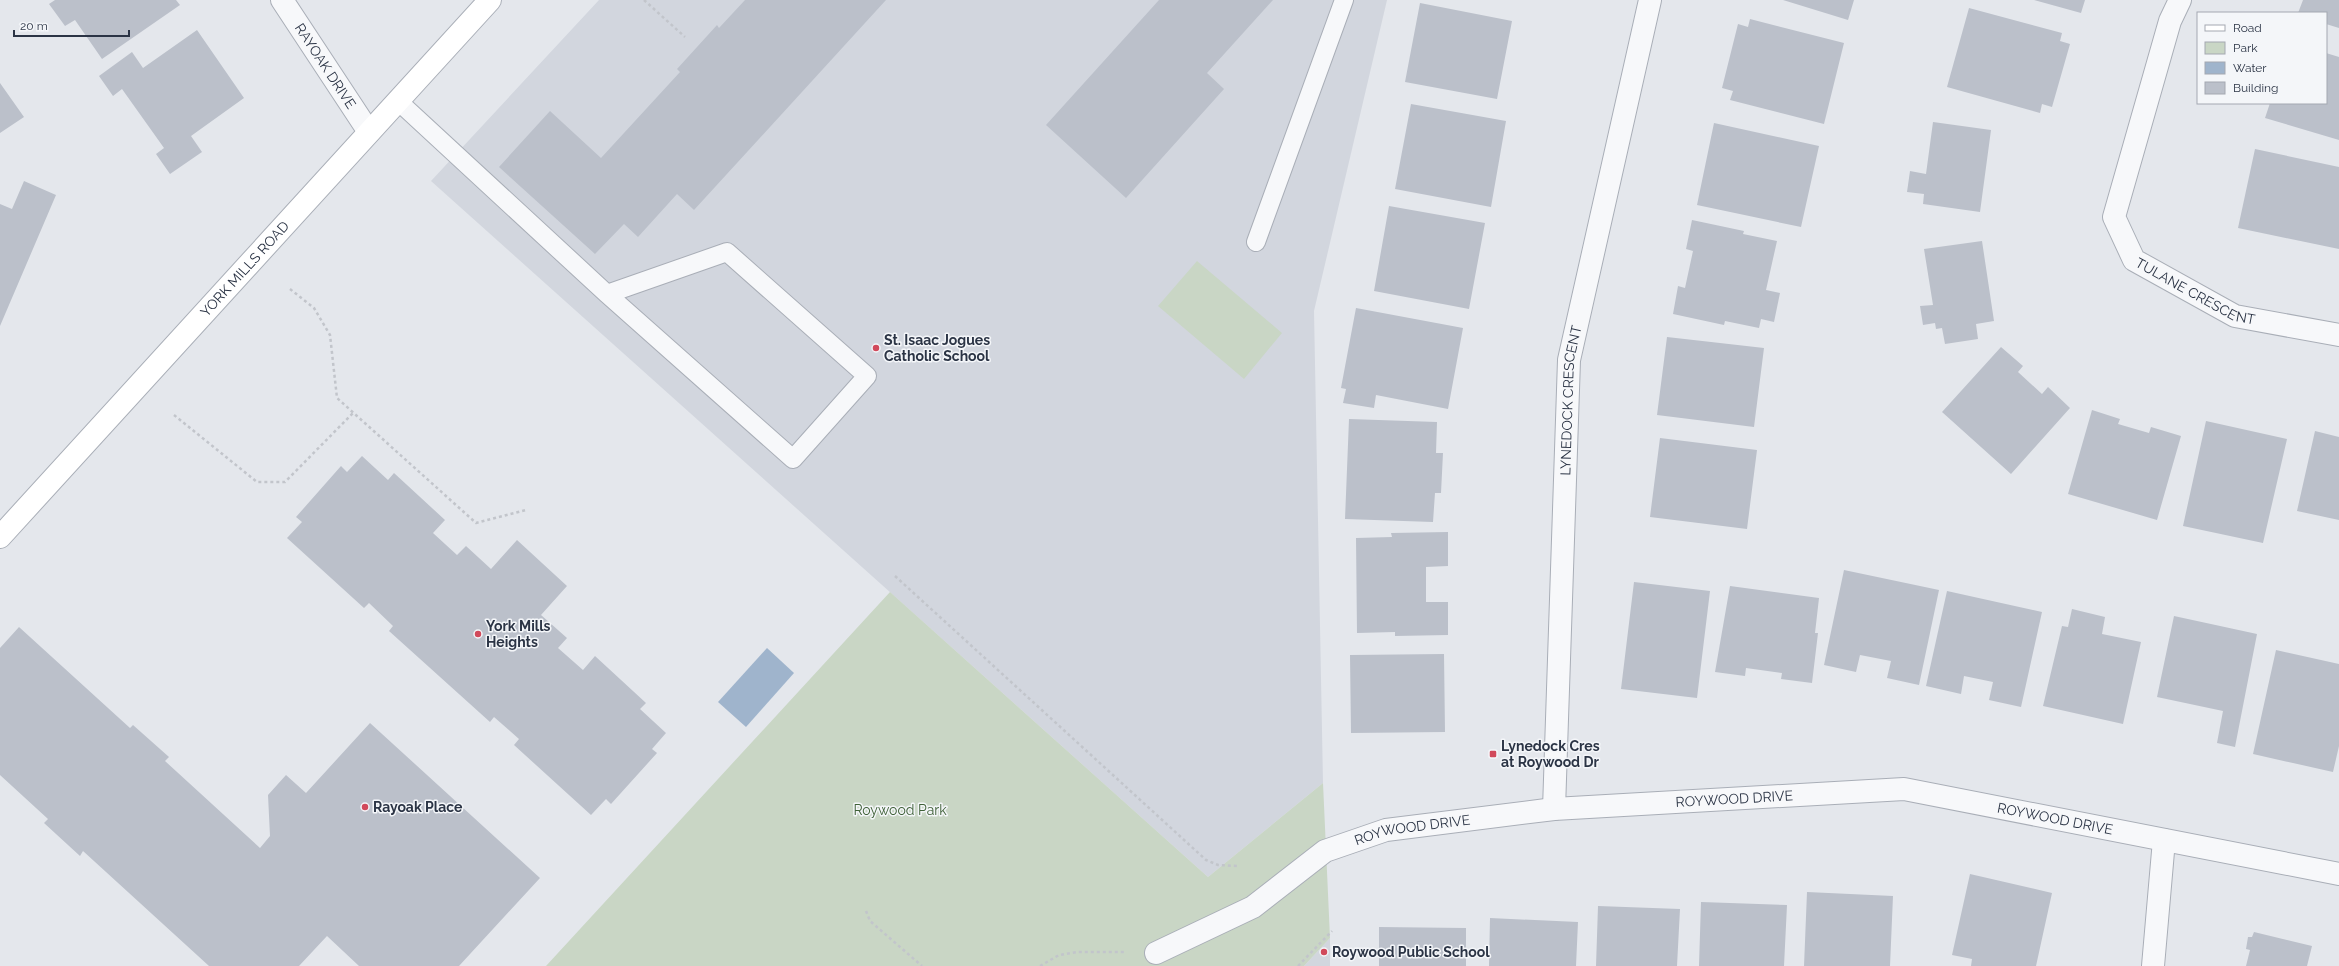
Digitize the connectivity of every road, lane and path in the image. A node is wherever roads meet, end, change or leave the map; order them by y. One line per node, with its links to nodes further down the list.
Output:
1 (282, 0): 9 (street, RAYOAK DRIVE)
2 (490, 0): 8 (street, YORK MILLS ROAD)
3 (644, 0): 7 (path)
4 (1344, 0): 10 (lane)
5 (1650, 0): 19 (street, LYNEDOCK CRESCENT)
6 (2180, 0): 13 (street, TULANE CRESCENT)
7 (685, 37)
8 (398, 101): 9 (street, YORK MILLS ROAD); 12 (lane)
9 (370, 132): 17 (street, YORK MILLS ROAD)
10 (1256, 242)
11 (290, 288): 14 (path)
12 (607, 294): 12 (lane)
13 (2339, 335)
14 (353, 413): 15 (path); 16 (path)
15 (174, 415)
16 (526, 510)
17 (0, 537)
18 (895, 576): 21 (path)
19 (1554, 809): 20 (street, ROYWOOD DRIVE); 25 (street, ROYWOOD DRIVE)
20 (2164, 840): 22 (street, ROYWOOD DRIVE); 29 (street)
21 (1238, 866)
22 (2339, 874)
23 (866, 911): 26 (path)
24 (1332, 932): 28 (path)
25 (1156, 952): 27 (path)
26 (922, 966)
27 (1040, 966)
28 (1298, 966)
29 (2152, 966)

